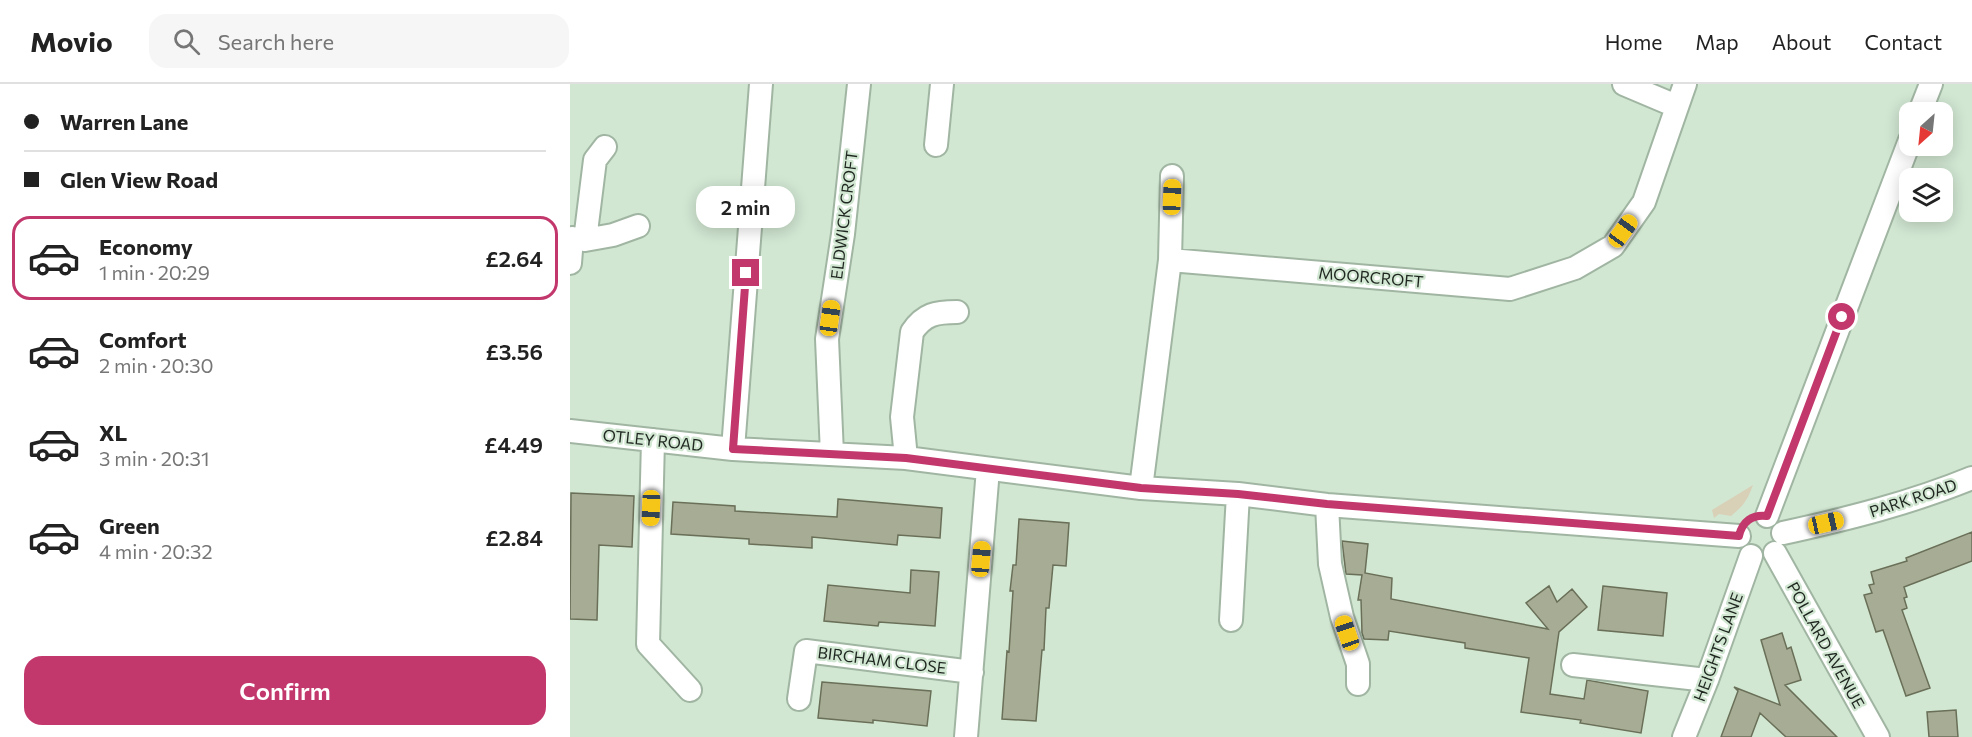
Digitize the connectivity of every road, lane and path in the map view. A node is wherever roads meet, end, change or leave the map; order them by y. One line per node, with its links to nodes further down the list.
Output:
1 (761, 84): 20 (street)
2 (859, 84): 21 (street, ELDWICK CROFT)
3 (942, 84): 9 (street)
4 (1624, 84): 8 (street)
5 (1685, 84): 8 (street, MOORCROFT)
6 (1931, 84): 7 (street)
7 (1924, 102)
8 (1676, 106): 15 (street, MOORCROFT)
9 (936, 145)
10 (604, 147): 14 (street)
11 (1904, 156): 28 (street)
12 (1172, 176): 15 (street)
13 (638, 226): 14 (street)
14 (576, 239): 16 (street)
15 (1170, 260): 25 (street)
16 (570, 263)
17 (957, 312): 22 (street)
18 (570, 431): 19 (street, OTLEY ROAD)
19 (653, 440): 20 (street, OTLEY ROAD); 37 (street)
20 (733, 449): 21 (street, OTLEY ROAD)
21 (832, 454): 22 (street, OTLEY ROAD)
22 (906, 458): 23 (street, OTLEY ROAD)
23 (988, 469): 25 (street, OTLEY ROAD); 34 (street)
24 (1972, 478): 30 (street, PARK ROAD)
25 (1141, 488): 26 (street, OTLEY ROAD)
26 (1238, 494): 27 (street, OTLEY ROAD); 32 (street)
27 (1327, 504): 29 (street, OTLEY ROAD); 36 (street)
28 (1767, 516): 29 (street); 30 (street)
29 (1739, 536): 31 (street)
30 (1779, 543): 31 (street); 41 (street, POLLARD AVENUE)
31 (1751, 556): 35 (street, HEIGHTS LANE)
32 (1231, 620)
33 (1573, 665): 35 (street)
34 (972, 672): 38 (street, BIRCHAM CLOSE); 39 (street)
35 (1707, 680): 40 (street, HEIGHTS LANE)
36 (1358, 684)
37 (690, 690)
38 (799, 699)
39 (966, 737)
40 (1684, 737)
41 (1878, 737)

